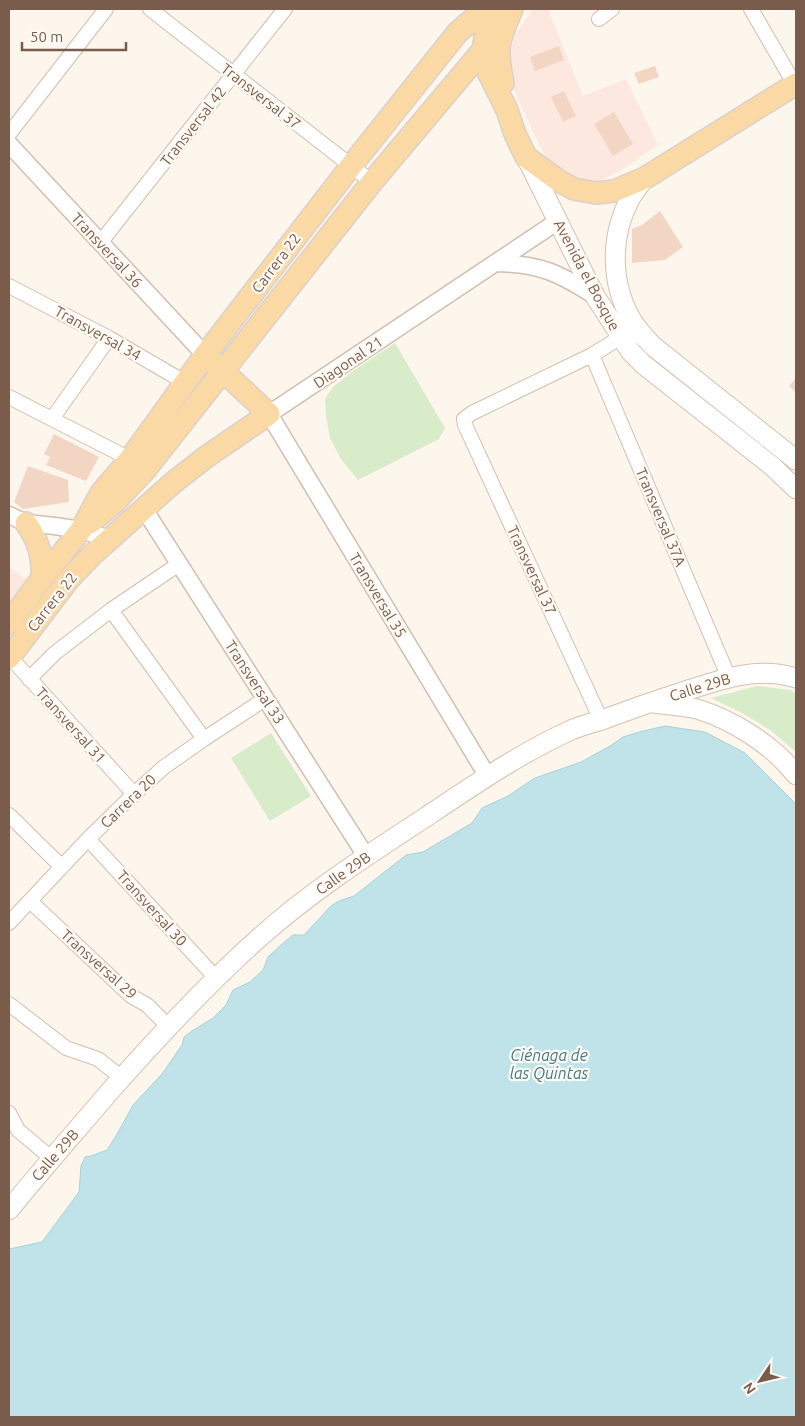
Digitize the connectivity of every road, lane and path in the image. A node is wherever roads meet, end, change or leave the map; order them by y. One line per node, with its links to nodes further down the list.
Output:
1 (106, 9): 14 (street)
2 (150, 9): 11 (street, Transversal 37)
3 (285, 9): 11 (street, Transversal 42)
4 (485, 9): 17 (main road, Carrera 22)
5 (492, 9): 10 (main road)
6 (512, 9): 13 (main road, Avenida el Bosque)
7 (612, 9): 9 (street)
8 (751, 9): 12 (street)
9 (599, 19)
10 (483, 50): 13 (main road, Avenida el Bosque); 19 (main road, Carrera 22)
11 (234, 74): 17 (street, Transversal 37); 21 (street, Transversal 42)
12 (796, 85): 18 (main road)
13 (507, 110): 16 (main road, Avenida el Bosque)
14 (9, 134)
15 (9, 144): 21 (street, Transversal 36)
16 (526, 157): 18 (main road); 20 (main road, Avenida el Bosque)
17 (350, 166): 19 (street, Transversal 37); 27 (main road, Carrera 22)
18 (645, 178): 34 (main road, Avenida el Bosque)
19 (372, 182): 29 (main road, Carrera 22)
20 (558, 221): 22 (street, Diagonal 21); 24 (main road, Avenida el Bosque)
21 (100, 243): 27 (street, Transversal 36)
22 (497, 263): 24 (street); 32 (street, Diagonal 21)
23 (9, 286): 25 (street, Transversal 34)
24 (595, 296): 26 (main road, Avenida el Bosque)
25 (108, 338): 30 (street, Transversal 34); 33 (street)
26 (621, 338): 28 (street); 38 (main road, Avenida el Bosque)
27 (205, 355): 29 (main road); 30 (main road, Carrera 22)
28 (592, 355): 48 (street, Transversal 37A); 53 (street, Transversal 37)
29 (222, 372): 32 (main road); 37 (main road, Carrera 22)
30 (186, 383): 37 (main road, Carrera 22)
31 (9, 397): 33 (street)
32 (269, 414): 39 (main road, Diagonal 21); 56 (street, Transversal 35)
33 (52, 419): 37 (street)
34 (770, 439): 35 (main road); 36 (main road, Avenida el Bosque)
35 (796, 452)
36 (796, 460)
37 (137, 464): 39 (main road); 41 (main road, Carrera 22)
38 (796, 489)
39 (144, 509): 42 (main road, Carrera 22); 43 (street, Transversal 33)
40 (17, 519): 41 (street); 44 (main road)
41 (81, 530): 42 (street); 44 (main road, Carrera 22)
42 (110, 538): 47 (main road, Carrera 22)
43 (179, 564): 45 (street); 51 (street, Transversal 33)
44 (42, 578): 46 (main road, Carrera 22)
45 (111, 610): 50 (street); 54 (street)
46 (9, 623)
47 (9, 657): 50 (street, Transversal 31)
48 (728, 678): 49 (main road, Calle 29B); 52 (main road, Calle 29B)
49 (796, 678)
50 (29, 679): 57 (street, Transversal 31)
51 (265, 699): 54 (street, Carrera 20); 60 (street, Transversal 33)
52 (650, 702): 53 (main road, Calle 29B); 55 (main road)
53 (601, 720): 56 (main road, Calle 29B)
54 (204, 739): 57 (street, Carrera 20)
55 (796, 775)
56 (488, 777): 60 (main road, Calle 29B)
57 (134, 794): 59 (street, Carrera 20)
58 (9, 815): 61 (street)
59 (88, 838): 61 (street, Carrera 20); 64 (street, Transversal 30)
60 (366, 856): 64 (main road, Calle 29B)
61 (62, 866): 62 (street, Carrera 20)
62 (30, 901): 63 (street, Carrera 20); 66 (street, Transversal 29)
63 (9, 923)
64 (216, 978): 66 (main road, Calle 29B)
65 (9, 1004): 67 (street)
66 (168, 1026): 67 (main road, Calle 29B)
67 (122, 1078): 69 (main road, Calle 29B)
68 (9, 1113): 69 (street)
69 (51, 1158): 70 (main road, Calle 29B)
70 (9, 1210)

